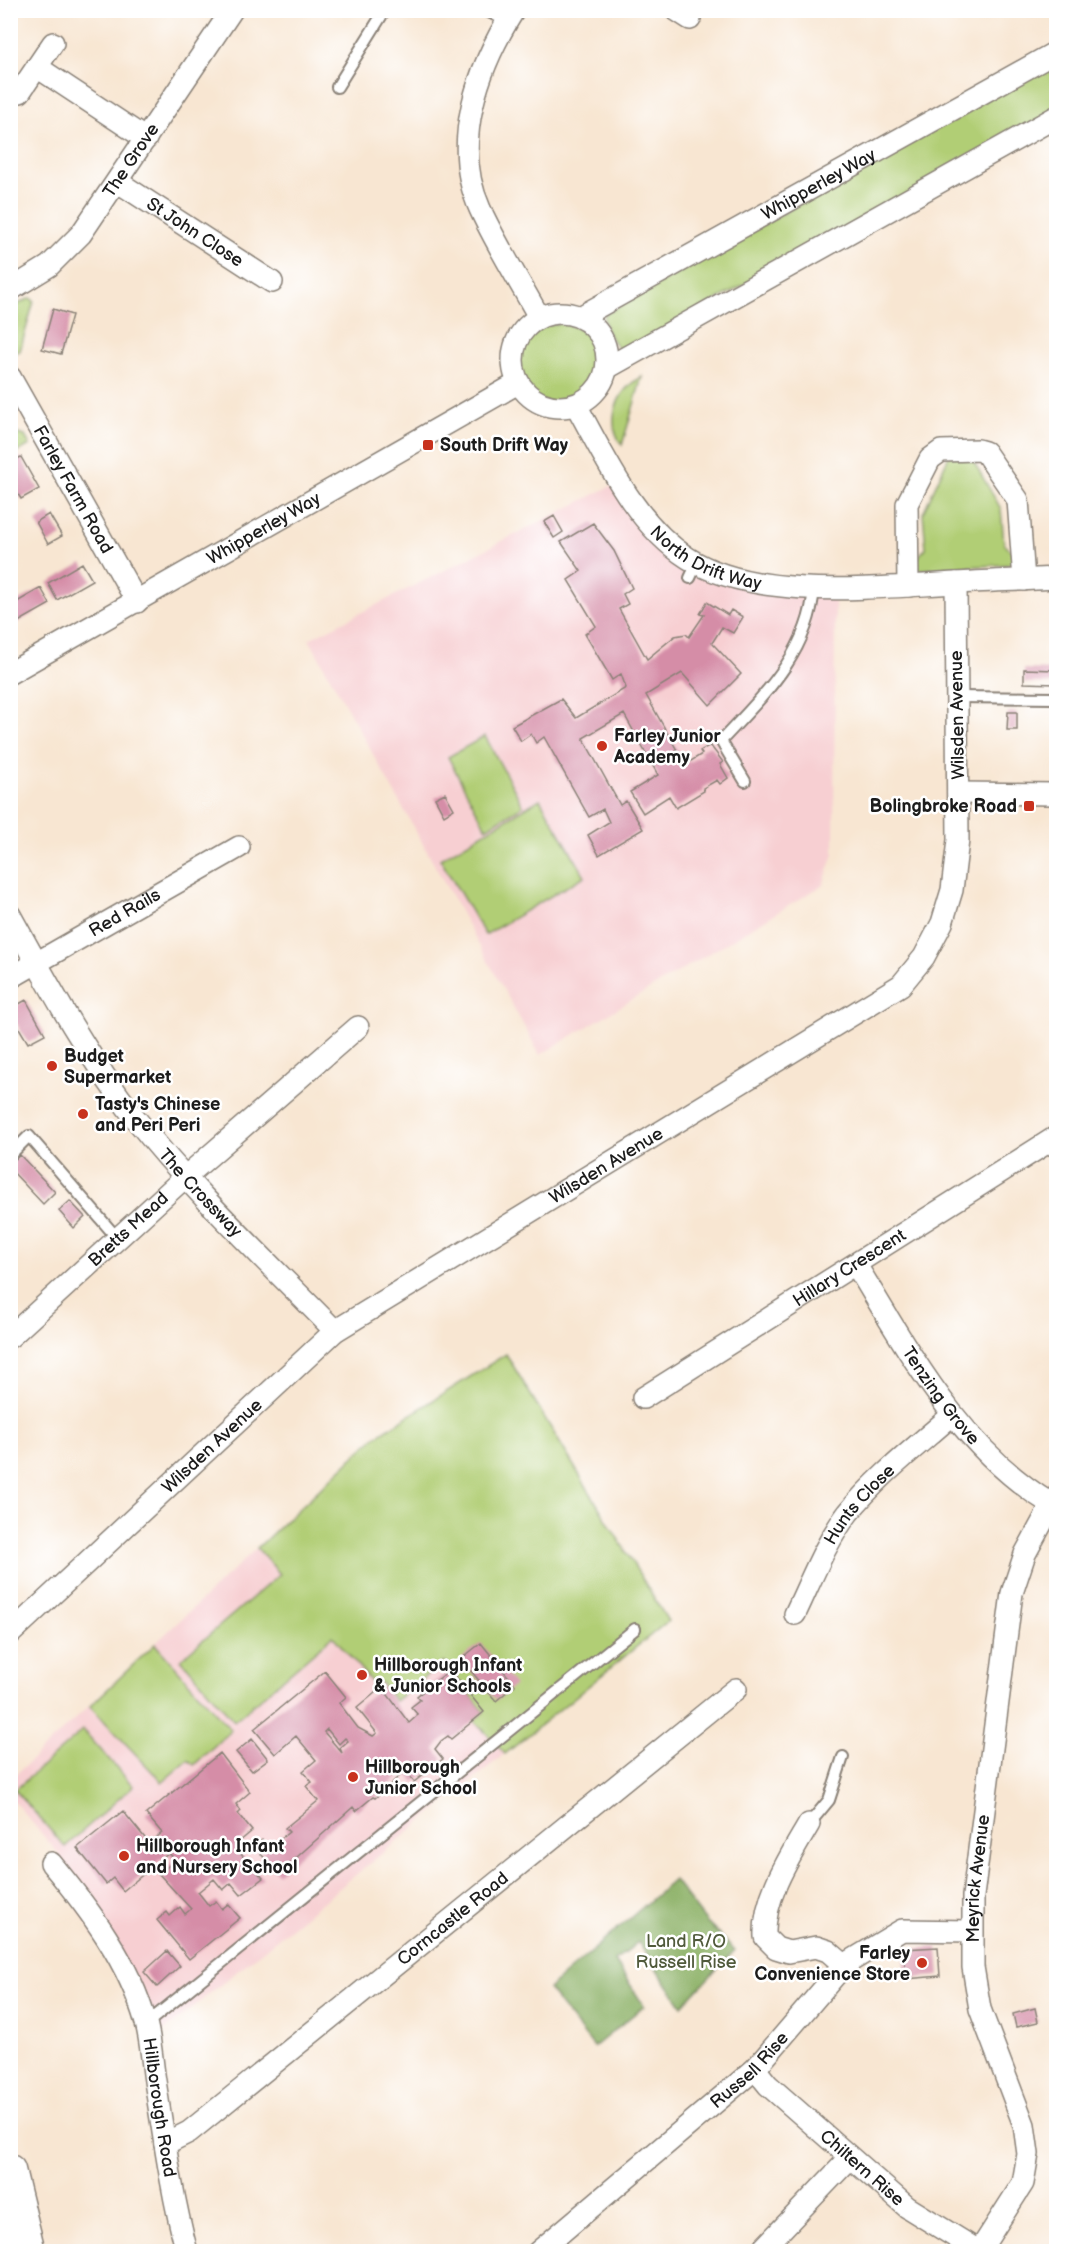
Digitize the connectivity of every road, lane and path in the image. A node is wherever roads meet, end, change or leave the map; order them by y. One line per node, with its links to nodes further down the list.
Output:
1 (232, 10): 11 (street, The Grove)
2 (385, 10): 8 (lane)
3 (485, 10): 4 (lane)
4 (510, 16): 15 (street)
5 (53, 43): 7 (street)
6 (1056, 52): 16 (street, Whipperley Way)
7 (37, 67): 9 (street); 11 (street)
8 (336, 87)
9 (20, 92)
10 (1056, 117): 17 (street)
11 (146, 139): 12 (street, The Grove)
12 (118, 182): 13 (street, St John Close); 14 (street, The Grove)
13 (272, 282)
14 (10, 290)
15 (539, 317): 16 (street); 19 (street)
16 (580, 317): 17 (street)
17 (607, 368): 20 (street)
18 (10, 377): 21 (street, Farley Farm Road)
19 (518, 383): 20 (street); 27 (street, Whipperley Way)
20 (576, 405): 26 (street, North Drift Way)
21 (18, 409): 27 (street, Farley Farm Road)
22 (1056, 578): 23 (street, North Drift Way)
23 (1024, 580): 24 (street, North Drift Way); 25 (street)
24 (956, 583): 25 (street, North Drift Way); 29 (street, Wilsden Avenue)
25 (908, 586): 26 (street, North Drift Way)
26 (814, 588): 31 (lane)
27 (137, 602): 28 (street, Whipperley Way)
28 (10, 673)
29 (956, 697): 30 (lane); 32 (street, Wilsden Avenue)
30 (1056, 698)
31 (745, 781)
32 (958, 793): 33 (street); 44 (street, Wilsden Avenue)
33 (1056, 794)
34 (239, 847): 36 (street, Red Rails)
35 (10, 915): 36 (street, The Crossway)
36 (37, 963): 37 (street, Red Rails); 41 (street, The Crossway)
37 (10, 978)
38 (358, 1028): 41 (street, Bretts Mead)
39 (1056, 1137): 43 (street, Hillary Crescent)
40 (10, 1155): 42 (lane)
41 (184, 1178): 42 (street, Bretts Mead); 44 (street, The Crossway)
42 (118, 1239): 45 (street, Bretts Mead)
43 (856, 1265): 46 (street, Hillary Crescent); 47 (street, Tenzing Grove)
44 (335, 1331): 51 (street, Wilsden Avenue)
45 (10, 1337)
46 (643, 1398)
47 (951, 1416): 48 (street, Tenzing Grove); 49 (street, Hunts Close)
48 (1054, 1500): 56 (street, Meyrick Avenue)
49 (795, 1614)
50 (635, 1629): 58 (lane)
51 (10, 1634)
52 (736, 1689): 60 (street, Corncastle Road)
53 (843, 1757): 54 (lane)
54 (809, 1824): 57 (street)
55 (51, 1863): 58 (street, Hillborough Road)
56 (972, 1931): 57 (street, Russell Rise); 63 (street, Meyrick Avenue)
57 (844, 1965): 59 (street, Russell Rise)
58 (146, 2024): 60 (street, Hillborough Road)
59 (755, 2069): 61 (street, Chiltern Rise); 66 (street, Russell Rise)
60 (165, 2144): 65 (street, Hillborough Road)
61 (849, 2159): 63 (street, Chiltern Rise); 67 (street)
62 (10, 2170): 64 (main road)
63 (979, 2251)
64 (30, 2252)
65 (187, 2252)
66 (538, 2252)
67 (760, 2252)

